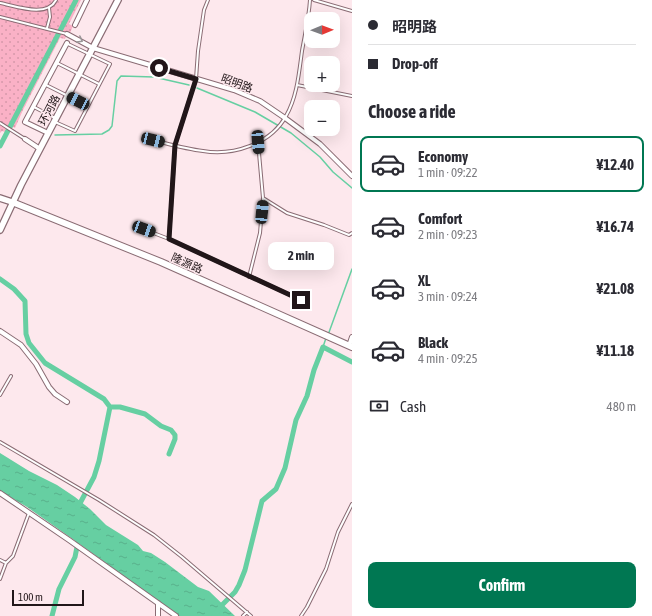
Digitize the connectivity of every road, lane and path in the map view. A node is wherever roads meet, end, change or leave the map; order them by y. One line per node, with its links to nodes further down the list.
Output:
1 (56, 0): 8 (lane)
2 (88, 0): 11 (street)
3 (118, 0): 15 (street, 环河路)
4 (208, 0): 19 (lane)
5 (310, 0): 22 (lane)
6 (314, 0): 9 (lane)
7 (0, 3): 8 (lane)
8 (49, 8): 12 (lane)
9 (352, 11)
10 (0, 17): 12 (lane)
11 (75, 25)
12 (47, 28): 13 (lane)
13 (67, 34): 15 (street, 昭明路, one-way to 15)
14 (67, 43): 16 (lane); 17 (street)
15 (93, 48): 16 (street, 环河路); 19 (street, 昭明路)
16 (90, 54): 18 (street, 环河路); 21 (lane)
17 (56, 63): 18 (lane); 20 (street)
18 (79, 74): 21 (lane); 23 (street, 环河路)
19 (196, 79): 27 (street, 昭明路); 34 (lane)
20 (45, 84): 23 (lane); 25 (street)
21 (99, 84): 26 (lane)
22 (297, 86): 24 (lane); 27 (lane)
23 (68, 96): 26 (lane); 28 (street, 环河路)
24 (352, 96)
25 (33, 106): 28 (lane); 30 (street)
26 (88, 106): 28 (lane)
27 (286, 118): 33 (lane); 36 (street, 昭明路)
28 (55, 120): 30 (street, 环河路)
29 (0, 123): 31 (lane)
30 (48, 133): 35 (street, 环河路)
31 (25, 139): 35 (street)
32 (153, 140): 34 (lane)
33 (258, 142): 34 (lane); 38 (lane)
34 (175, 145): 43 (lane)
35 (40, 149): 39 (street, 环河路)
36 (352, 176)
37 (0, 198): 39 (street)
38 (263, 198): 42 (lane); 44 (lane)
39 (12, 202): 41 (street, 环河路); 48 (main road, 隆源路)
40 (144, 229): 43 (lane)
41 (0, 230)
42 (352, 233)
43 (169, 239): 44 (lane)
44 (249, 276): 45 (lane)
45 (301, 300)
46 (0, 332): 51 (street)
47 (352, 337): 48 (street)
48 (350, 346)
49 (11, 376): 50 (lane)
50 (0, 395)
51 (67, 402)
52 (0, 442): 60 (lane)
53 (0, 493): 55 (street)
54 (352, 504): 65 (lane)
55 (29, 512): 57 (lane); 59 (street)
56 (0, 560): 57 (lane)
57 (6, 563): 58 (lane)
58 (0, 579)
59 (158, 603): 61 (street); 62 (street)
60 (247, 612): 63 (lane); 64 (lane)
61 (158, 616)
62 (176, 616)
63 (243, 616)
64 (251, 616)
65 (300, 616)

